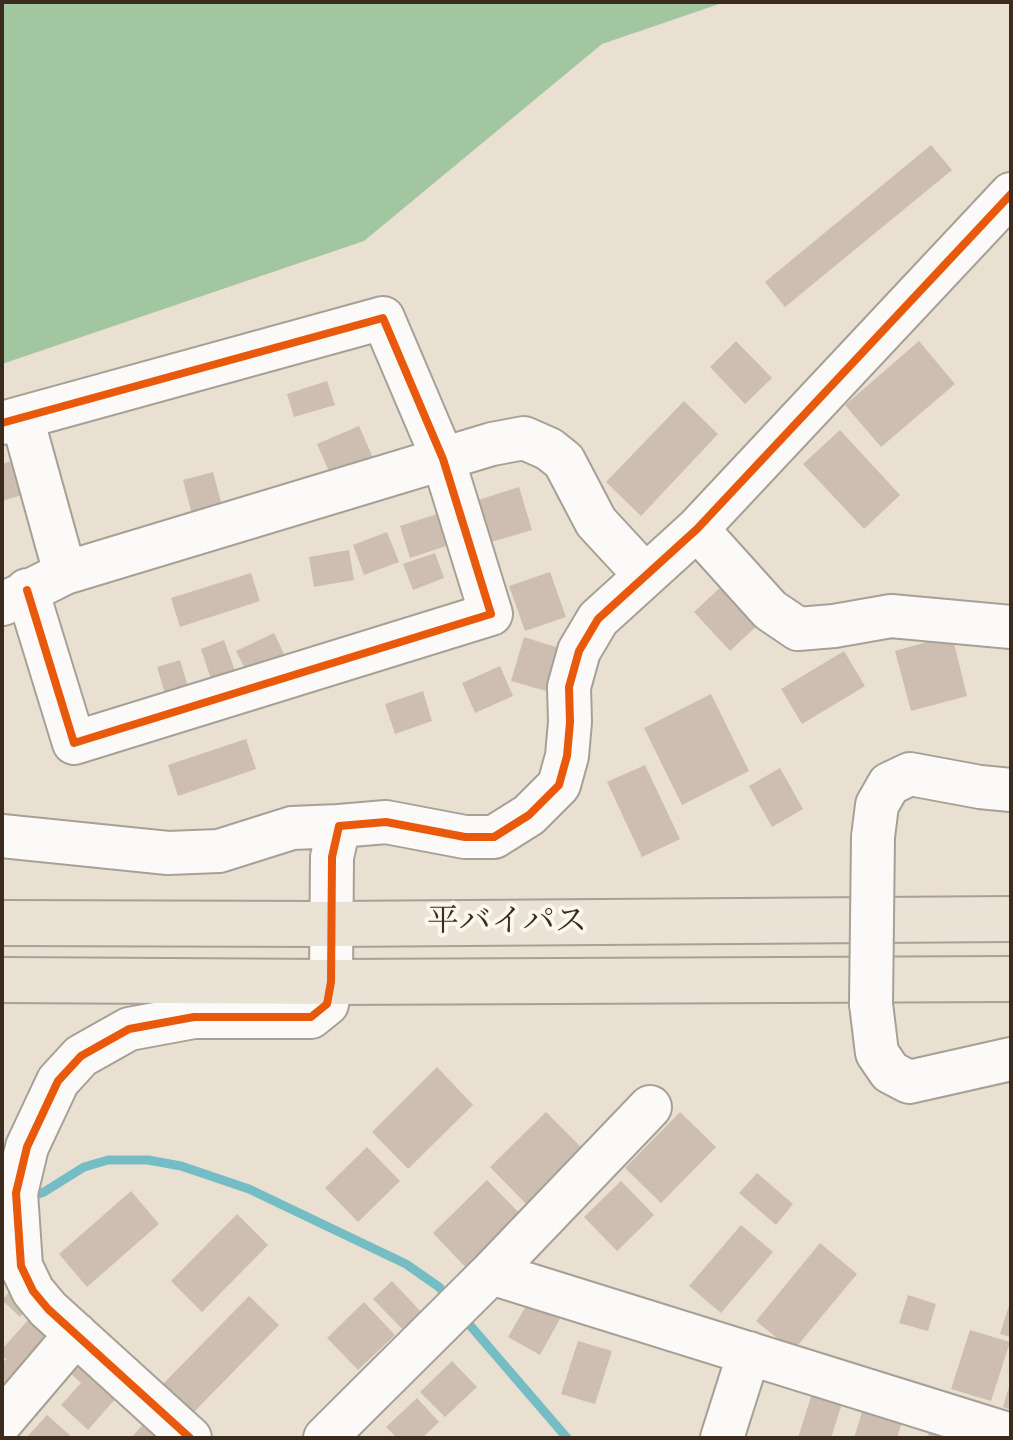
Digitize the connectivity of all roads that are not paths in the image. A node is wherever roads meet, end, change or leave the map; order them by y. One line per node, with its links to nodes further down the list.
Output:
1 (1011, 194): 4 (street)
2 (12, 421): 3 (street); 5 (street)
3 (443, 459): 5 (street); 6 (street); 7 (street)
4 (697, 529): 6 (street); 8 (street)
5 (65, 573): 7 (street)
6 (645, 575): 10 (street)
7 (14, 598)
8 (1011, 627)
9 (1011, 790): 18 (street, bridge)
10 (339, 826): 11 (street); 14 (street)
11 (2, 836)
12 (1011, 919): 14 (highway, 平バイパス)
13 (2, 923): 14 (highway, 平バイパス)
14 (330, 924): 17 (street)
15 (1011, 979): 17 (highway, 平バイパス)
16 (2, 980): 17 (highway, 平バイパス)
17 (331, 982): 21 (street)
18 (1011, 1059)
19 (650, 1107): 20 (street)
20 (491, 1273): 23 (street); 28 (street)
21 (12, 1277): 22 (street)
22 (76, 1334): 24 (street); 27 (street)
23 (749, 1353): 25 (street); 26 (street)
24 (2, 1421)
25 (733, 1435)
26 (1011, 1435)
27 (190, 1438)
28 (325, 1438)

